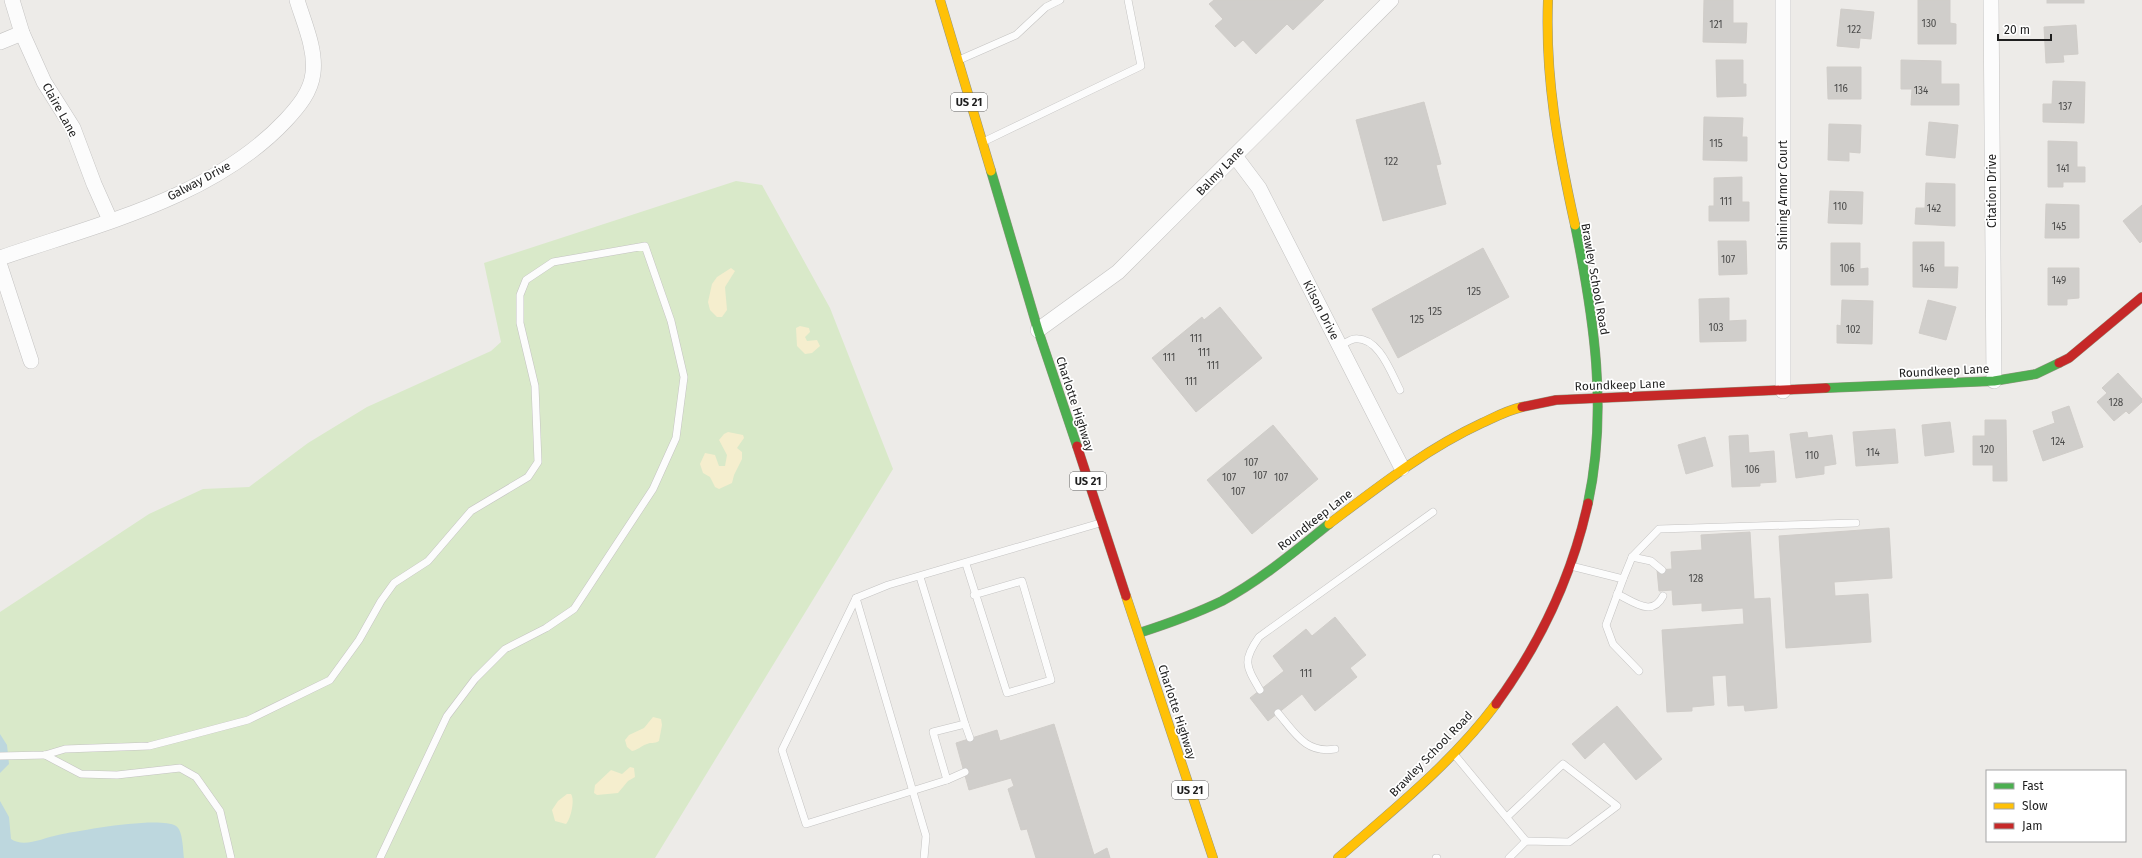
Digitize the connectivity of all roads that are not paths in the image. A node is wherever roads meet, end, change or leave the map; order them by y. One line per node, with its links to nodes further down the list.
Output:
1 (12, 0): 10 (street, Claire Lane)
2 (297, 0): 15 (street, Galway Drive)
3 (940, 0): 12 (main road, Charlotte Highway / US 21)
4 (1060, 0): 12 (lane)
5 (1128, 0): 13 (lane)
6 (1391, 0): 14 (street, Balmy Lane)
7 (1548, 0): 25 (main road, Brawley School Road)
8 (1783, 0): 24 (street, Shining Armor Court)
9 (1991, 0): 22 (street, Citation Drive)
10 (22, 33): 11 (street); 15 (street, Claire Lane)
11 (0, 42)
12 (957, 60): 13 (main road, Charlotte Highway / US 21)
13 (981, 143): 19 (main road, Charlotte Highway / US 21)
14 (1235, 156): 19 (street, Balmy Lane); 20 (street, Kilson Drive)
15 (110, 220): 16 (street, Galway Drive)
16 (0, 258)
17 (0, 266): 21 (street)
18 (2142, 297): 22 (main road, Roundkeep Lane)
19 (1038, 330): 28 (main road, Charlotte Highway / US 21)
20 (1340, 346): 23 (lane); 26 (street, Kilson Drive)
21 (31, 361)
22 (1994, 381): 24 (main road, Roundkeep Lane)
23 (1400, 390)
24 (1783, 391): 25 (main road, Roundkeep Lane)
25 (1598, 398): 26 (main road, Roundkeep Lane); 32 (main road, Brawley School Road)
26 (1402, 468): 40 (main road, Roundkeep Lane)
27 (1434, 512): 42 (lane)
28 (1102, 522): 31 (lane); 40 (main road, Charlotte Highway / US 21)
29 (1856, 523): 30 (lane)
30 (1632, 557): 33 (lane); 35 (lane)
31 (966, 564): 34 (lane); 37 (lane)
32 (1569, 565): 35 (lane); 47 (main road, Brawley School Road)
33 (1662, 570)
34 (920, 577): 39 (lane); 44 (lane)
35 (1622, 579): 36 (lane)
36 (1617, 594): 38 (lane); 41 (lane)
37 (974, 595): 37 (lane)
38 (1663, 596)
39 (856, 598): 52 (lane); 52 (lane)
40 (1139, 633): 58 (main road, Charlotte Highway / US 21)
41 (1639, 671)
42 (1260, 690)
43 (1278, 713): 46 (lane)
44 (965, 724): 45 (lane); 51 (lane)
45 (970, 738)
46 (1335, 749)
47 (1453, 752): 53 (lane); 59 (main road, Brawley School Road)
48 (45, 755): 49 (lane); 55 (lane); 56 (lane)
49 (0, 756)
50 (964, 772): 51 (lane)
51 (947, 780): 52 (lane)
52 (913, 791): 57 (lane)
53 (1507, 817): 54 (lane); 54 (lane)
54 (1526, 841): 60 (lane)
55 (232, 858)
56 (380, 858)
57 (924, 858)
58 (1213, 858)
59 (1338, 858)
60 (1509, 858)

